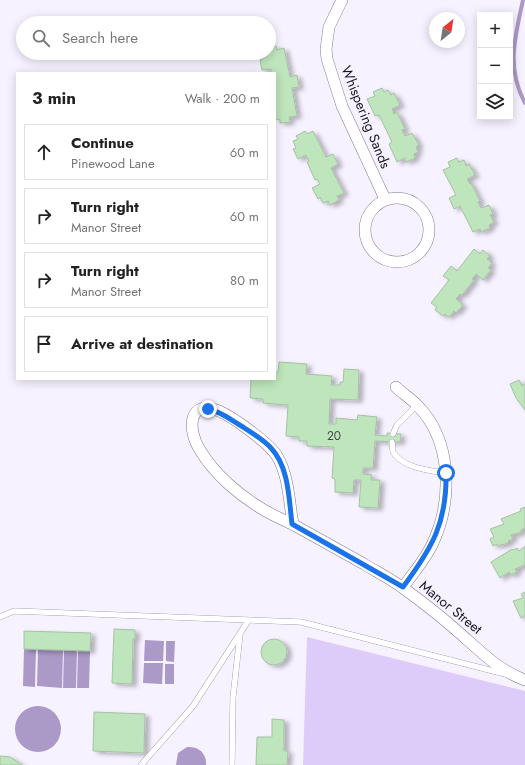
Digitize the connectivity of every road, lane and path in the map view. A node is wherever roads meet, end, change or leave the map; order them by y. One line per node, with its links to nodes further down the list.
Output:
1 (342, 0): 2 (street, Whispering Sands)
2 (385, 200): 2 (street)
3 (396, 387): 4 (street)
4 (417, 405): 5 (lane); 7 (street)
5 (393, 434)
6 (392, 442): 7 (lane)
7 (446, 473): 9 (street)
8 (292, 524): 8 (street, Manor Street); 9 (street, Manor Street)
9 (403, 587): 13 (street, Manor Street)
10 (0, 617): 11 (lane)
11 (248, 621): 12 (lane); 13 (lane)
12 (240, 632): 14 (lane); 15 (lane)
13 (521, 678)
14 (141, 765)
15 (232, 765)

